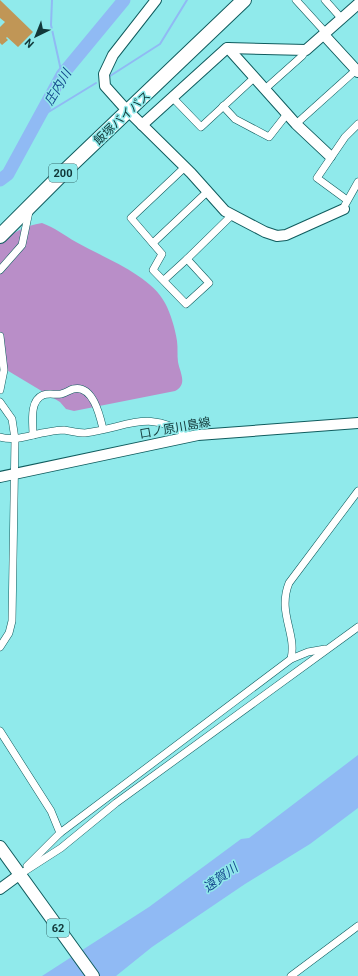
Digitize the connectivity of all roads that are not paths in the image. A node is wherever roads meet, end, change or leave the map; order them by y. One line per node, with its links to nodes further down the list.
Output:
1 (156, 0): 16 (street)
2 (231, 0): 16 (highway, 200)
3 (244, 0): 16 (highway, 飯塚バイパス / 200)
4 (296, 0): 8 (street)
5 (325, 0): 7 (street)
6 (358, 4): 7 (street)
7 (342, 19): 8 (street)
8 (325, 34): 10 (street); 11 (street)
9 (228, 48): 10 (street); 12 (street); 14 (street)
10 (306, 50): 13 (street)
11 (357, 71): 18 (street)
12 (255, 77): 13 (street); 15 (street)
13 (265, 89): 17 (street)
14 (172, 97): 15 (street); 20 (street)
15 (223, 106): 17 (street)
16 (125, 108): 20 (street); 25 (highway, 飯塚バイパス / 200); 28 (highway, 200)
17 (287, 114): 18 (street)
18 (296, 124): 21 (street)
19 (358, 124): 21 (street)
20 (142, 125): 22 (street)
21 (330, 156): 26 (street)
22 (185, 167): 24 (street); 30 (street)
23 (358, 182): 26 (street)
24 (207, 192): 27 (street); 30 (street)
25 (31, 205): 29 (highway, 飯塚バイパス / 200); 32 (street)
26 (345, 205): 27 (street)
27 (232, 215): 31 (street)
28 (0, 223)
29 (0, 236)
30 (153, 243): 33 (street)
31 (187, 259): 33 (street); 33 (street)
32 (0, 270)
33 (164, 280)
34 (0, 336): 35 (street)
35 (0, 388)
36 (0, 402): 42 (street)
37 (358, 423): 41 (street, 口ノ原川島線)
38 (103, 429): 39 (street); 39 (street); 41 (street)
39 (33, 435): 42 (street)
40 (0, 437): 42 (street)
41 (191, 437): 43 (street, 口ノ原川島線)
42 (14, 439): 43 (street)
43 (13, 474): 44 (street, 口ノ原川島線); 47 (street)
44 (0, 477)
45 (358, 491): 49 (street)
46 (358, 627): 48 (street)
47 (0, 647)
48 (328, 648): 49 (street); 53 (street)
49 (291, 659): 51 (street)
50 (0, 731): 51 (street)
51 (60, 833): 53 (street)
52 (0, 847): 53 (main road, 62)
53 (18, 878): 54 (street); 55 (street); 57 (main road, 62)
54 (0, 884)
55 (0, 889)
56 (358, 926): 58 (street)
57 (93, 976)
58 (291, 976)

